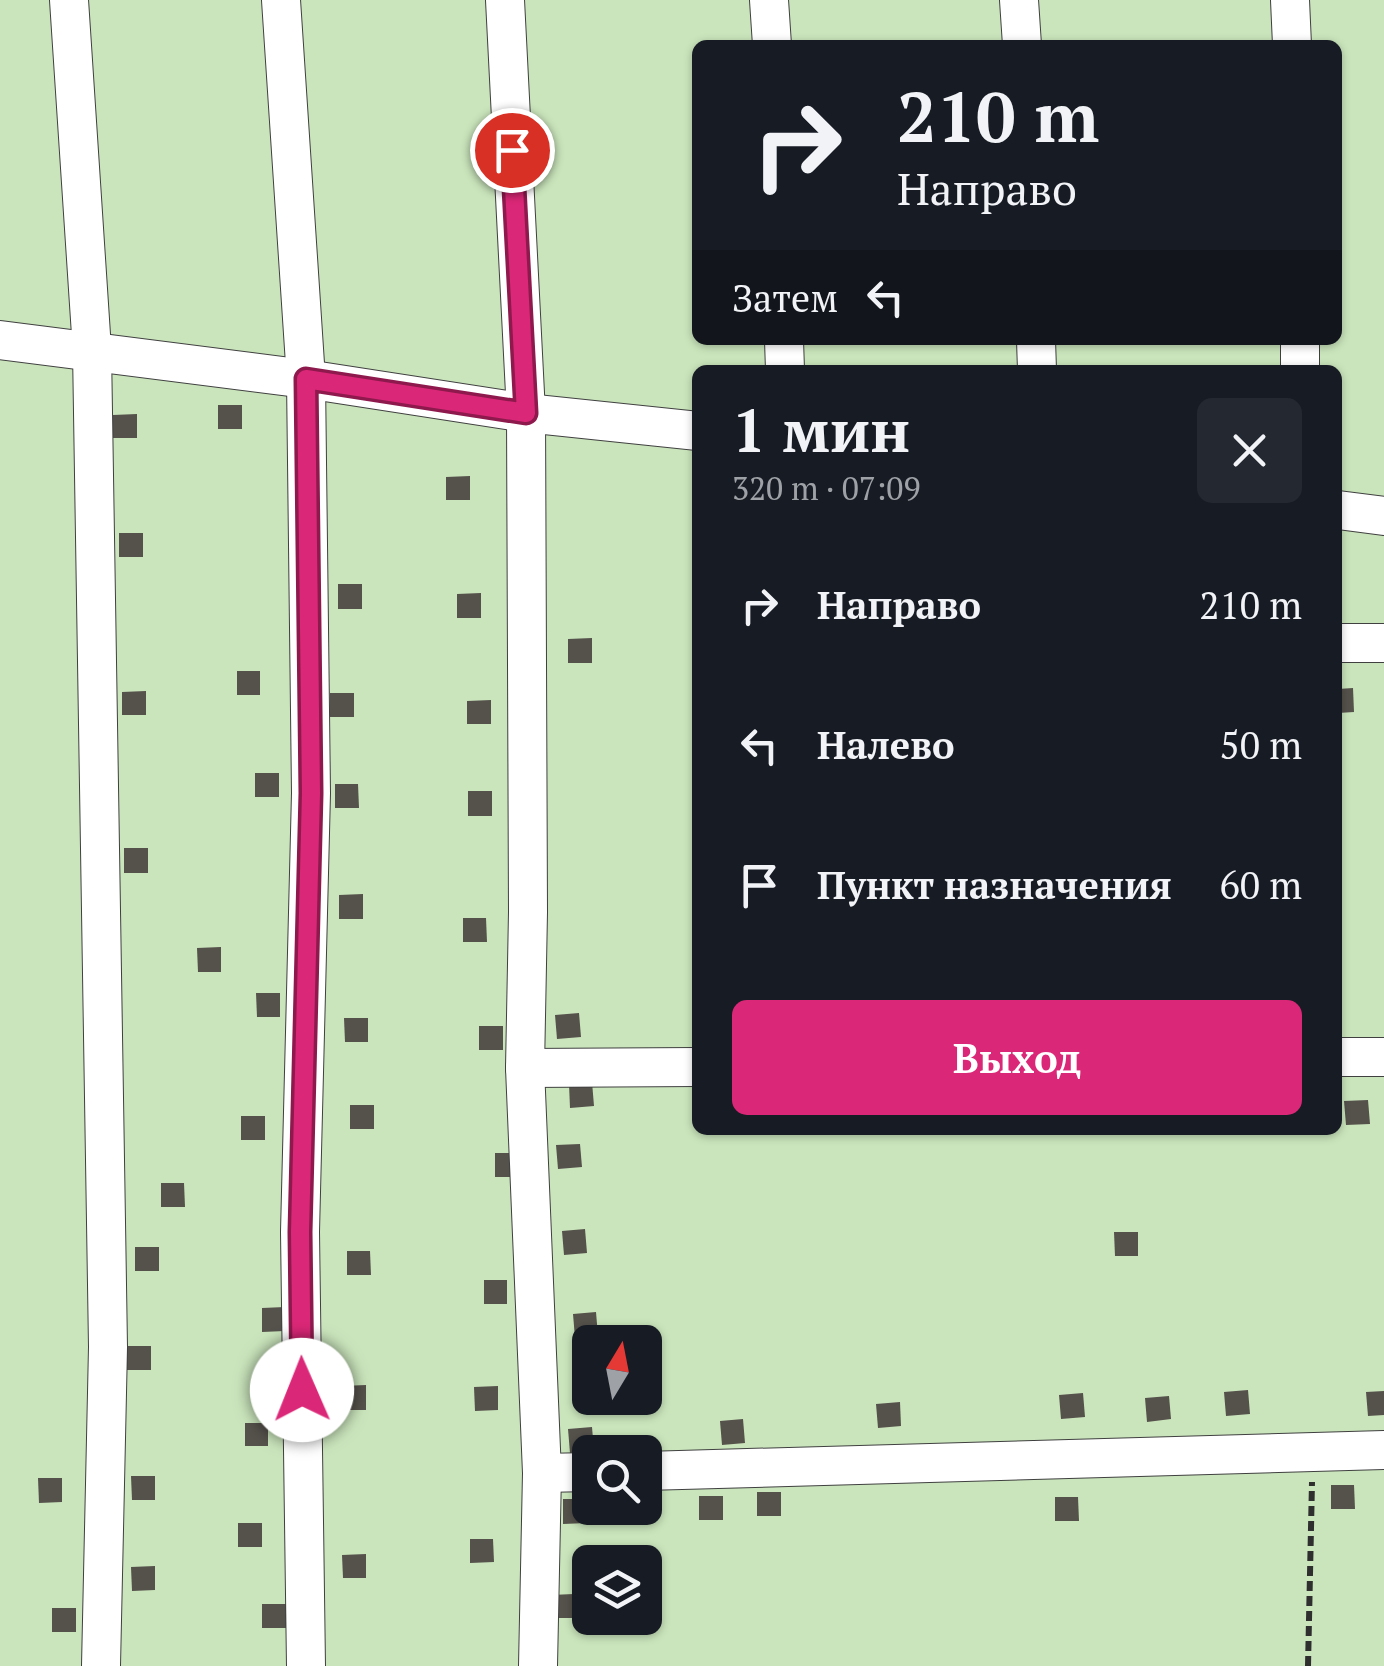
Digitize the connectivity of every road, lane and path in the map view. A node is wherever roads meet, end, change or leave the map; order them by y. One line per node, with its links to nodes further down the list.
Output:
1 (69, 0): 11 (street)
2 (282, 0): 12 (street)
3 (505, 0): 13 (street)
4 (769, 0): 7 (street)
5 (1019, 0): 8 (street)
6 (1290, 0): 9 (street)
7 (772, 40)
8 (1022, 40)
9 (1292, 40)
10 (0, 340): 11 (street)
11 (92, 350): 12 (street); 28 (street)
12 (306, 379): 13 (street); 29 (street)
13 (526, 413): 14 (street); 21 (street)
14 (692, 430)
15 (1342, 511): 16 (street)
16 (1384, 516)
17 (1342, 642): 18 (street)
18 (1384, 643)
19 (1384, 1056): 20 (street)
20 (1342, 1057)
21 (525, 1068): 22 (street); 27 (street)
22 (692, 1068)
23 (1384, 1450): 24 (street)
24 (1313, 1451): 25 (street); 31 (path)
25 (662, 1470)
26 (572, 1473): 27 (street)
27 (542, 1474): 30 (street)
28 (100, 1666)
29 (306, 1666)
30 (538, 1666)
31 (1308, 1666)

